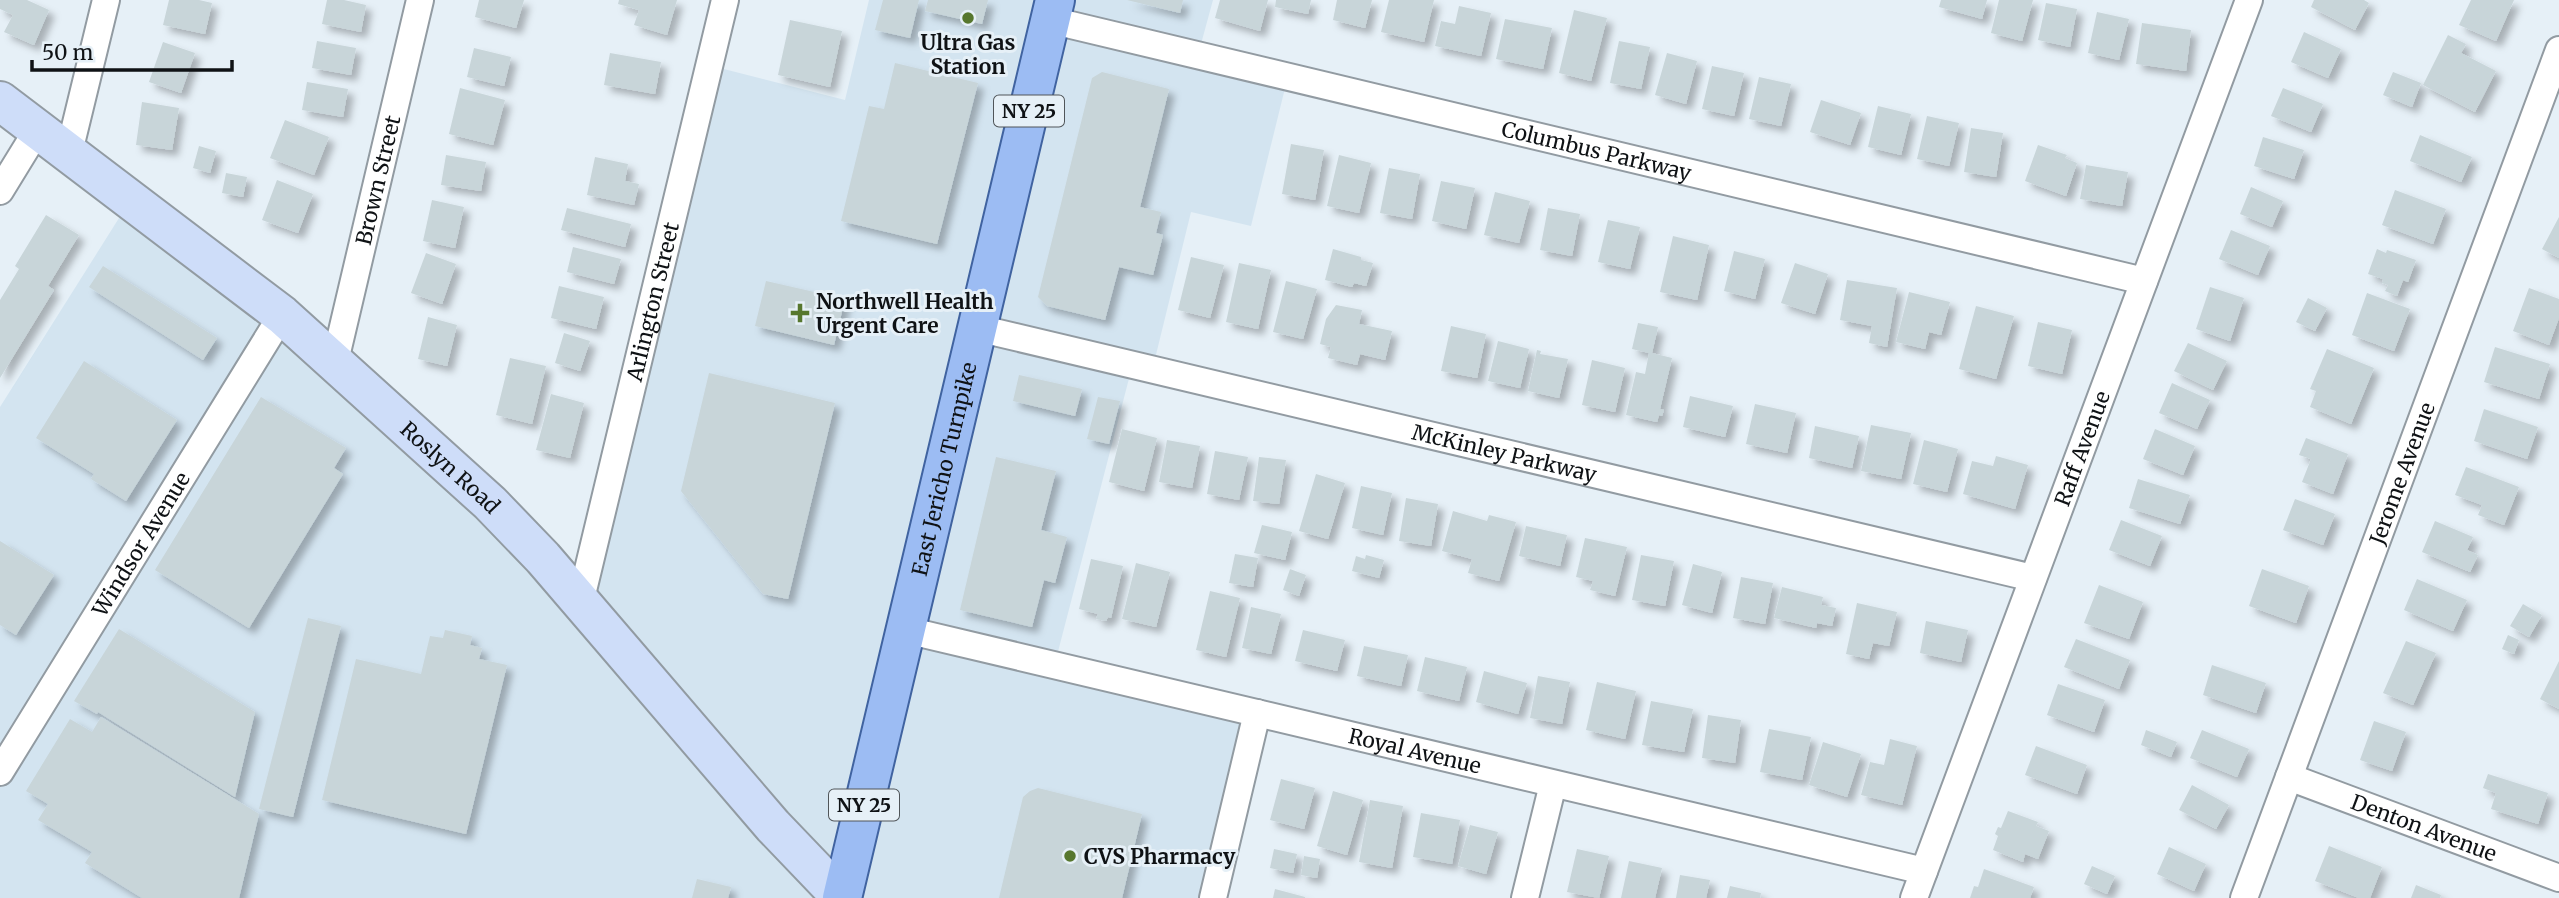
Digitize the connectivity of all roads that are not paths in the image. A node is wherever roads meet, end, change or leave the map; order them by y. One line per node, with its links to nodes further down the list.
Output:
1 (106, 0): 9 (street)
2 (420, 0): 14 (street, Brown Street)
3 (725, 0): 16 (street, Arlington Street)
4 (2249, 0): 11 (street, Raff Avenue)
5 (1053, 10): 11 (street, Columbus Parkway); 13 (main road, East Jericho Turnpike / NY 25)
6 (2559, 50): 20 (street, Jerome Avenue)
7 (0, 101): 8 (main road, Roslyn Road)
8 (38, 129): 9 (main road, Roslyn Road); 10 (street)
9 (69, 152): 12 (main road, Roslyn Road)
10 (0, 191)
11 (2144, 281): 15 (street, Raff Avenue)
12 (282, 315): 14 (main road, Roslyn Road); 19 (street, Windsor Avenue)
13 (977, 328): 15 (street, McKinley Parkway); 17 (main road, East Jericho Turnpike / NY 25)
14 (335, 361): 16 (main road, Roslyn Road)
15 (2033, 578): 22 (street, Raff Avenue)
16 (580, 603): 24 (main road, Roslyn Road)
17 (906, 630): 18 (street, Royal Avenue); 24 (main road, East Jericho Turnpike / NY 25)
18 (1257, 713): 21 (street, Royal Avenue); 25 (street)
19 (0, 772)
20 (2289, 777): 23 (street, Denton Avenue); 28 (street, Jerome Avenue)
21 (1553, 784): 22 (street, Royal Avenue); 26 (street)
22 (1924, 871): 27 (street, Raff Avenue)
23 (2559, 878)
24 (842, 898)
25 (1213, 898)
26 (1525, 898)
27 (1914, 898)
28 (2244, 898)

